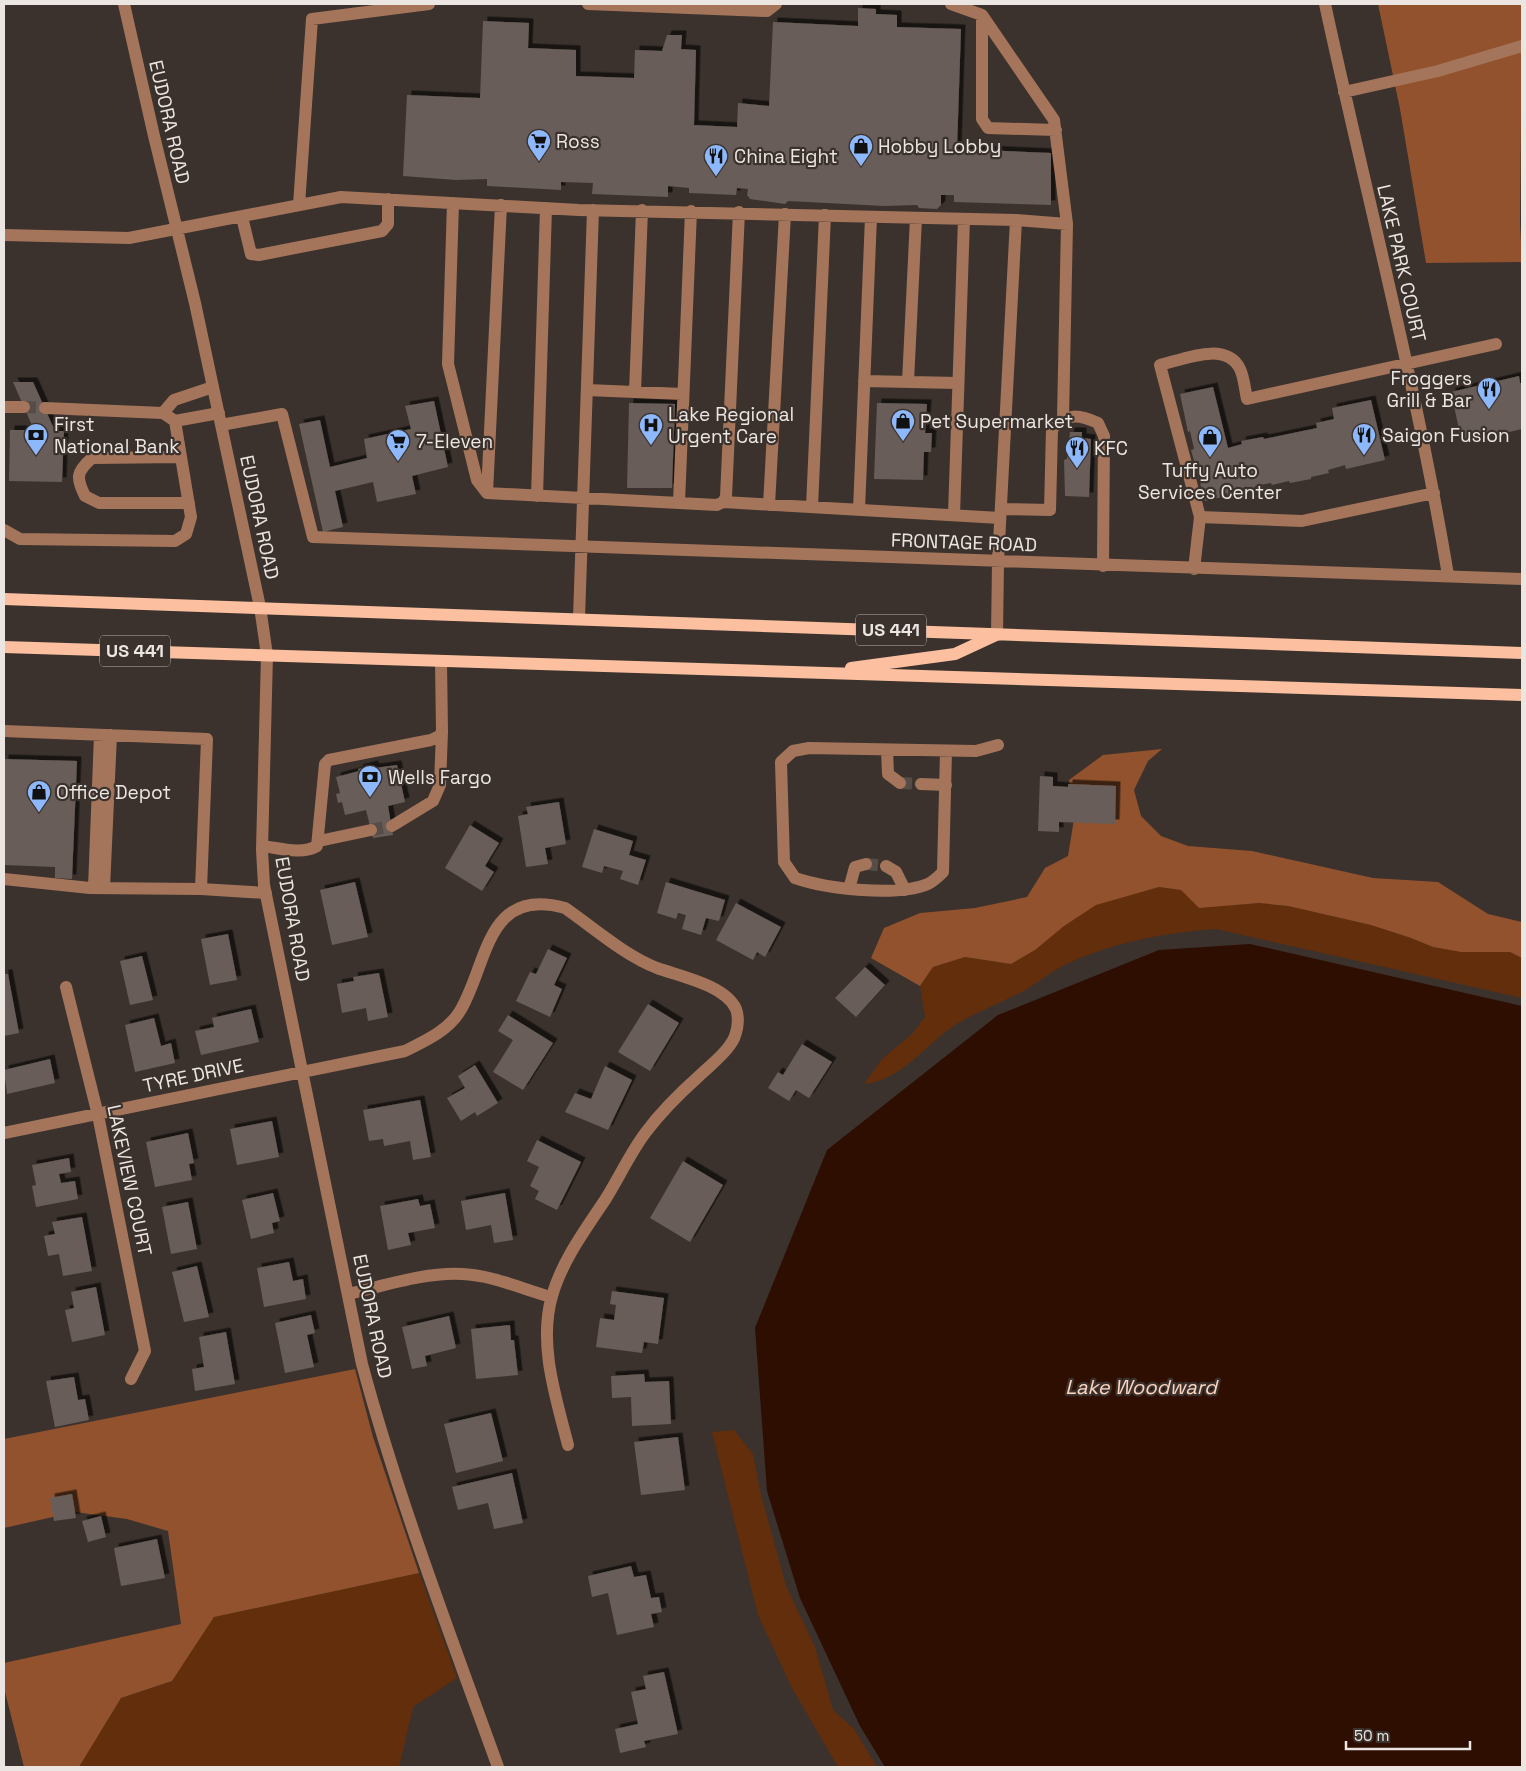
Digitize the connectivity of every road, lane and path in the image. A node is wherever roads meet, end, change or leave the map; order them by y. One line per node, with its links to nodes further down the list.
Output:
1 (124, 4): 28 (street, EUDORA ROAD)
2 (429, 4): 13 (street)
3 (588, 4): 4 (street)
4 (776, 4)
5 (951, 4): 7 (street)
6 (1325, 4): 9 (street, LAKE PARK COURT)
7 (982, 15): 10 (street); 10 (street)
8 (1522, 46): 9 (street)
9 (1344, 92): 31 (street, LAKE PARK COURT)
10 (1056, 130): 27 (street)
11 (388, 199): 12 (street); 13 (street); 22 (street)
12 (453, 203): 14 (street); 47 (street)
13 (299, 205): 22 (street)
14 (501, 205): 15 (street); 47 (street)
15 (546, 208): 16 (street); 49 (street)
16 (593, 210): 17 (street); 36 (street)
17 (642, 210): 18 (street); 37 (street)
18 (691, 211): 19 (street); 38 (street)
19 (739, 212): 20 (street); 51 (street)
20 (784, 214): 21 (street); 54 (street)
21 (825, 215): 23 (street); 55 (street)
22 (242, 217): 28 (street)
23 (871, 217): 24 (street); 32 (street)
24 (916, 218): 25 (street); 33 (street)
25 (964, 219): 26 (street); 34 (street)
26 (1016, 220): 27 (street); 57 (street)
27 (1066, 224): 44 (street)
28 (177, 230): 29 (street); 35 (street, EUDORA ROAD)
29 (4, 235)
30 (1496, 344): 31 (street)
31 (1406, 364): 48 (street, LAKE PARK COURT); 59 (street)
32 (864, 382): 33 (street); 56 (street)
33 (908, 382): 34 (street)
34 (957, 383): 58 (street)
35 (213, 387): 42 (street); 43 (street, EUDORA ROAD)
36 (587, 390): 37 (street); 50 (street)
37 (635, 392): 38 (street)
38 (683, 394): 53 (street)
39 (4, 407): 40 (street)
40 (24, 408)
41 (45, 408): 42 (street)
42 (163, 413): 45 (street)
43 (220, 419): 45 (street); 61 (street, FRONTAGE ROAD); 68 (street, EUDORA ROAD)
44 (1063, 419): 57 (street); 63 (street)
45 (176, 421): 46 (street)
46 (181, 457): 52 (street); 52 (street)
47 (488, 493): 49 (street)
48 (1434, 493): 59 (street); 65 (street, LAKE PARK COURT)
49 (537, 496): 50 (street)
50 (584, 498): 53 (street); 61 (street)
51 (723, 502): 53 (street); 54 (street)
52 (189, 503): 60 (street)
53 (679, 503)
54 (768, 504): 55 (street)
55 (812, 507): 56 (street)
56 (859, 510): 58 (street)
57 (1001, 514): 58 (street); 62 (street)
58 (954, 515)
59 (1200, 518): 64 (street)
60 (4, 530)
61 (582, 548): 62 (street, FRONTAGE ROAD); 69 (street)
62 (998, 562): 63 (street, FRONTAGE ROAD); 70 (street)
63 (1103, 566): 64 (street, FRONTAGE ROAD)
64 (1194, 568): 65 (street, FRONTAGE ROAD)
65 (1448, 575): 66 (street)
66 (1522, 579)
67 (4, 599): 68 (main road, US 441)
68 (260, 607): 69 (main road, US 441); 73 (street, EUDORA ROAD)
69 (579, 618): 70 (main road, US 441)
70 (997, 635): 72 (main road, US 441); 75 (main road)
71 (4, 647): 73 (main road, US 441)
72 (1522, 654)
73 (267, 655): 74 (main road, US 441); 89 (street, EUDORA ROAD)
74 (441, 661): 75 (main road, US 441); 78 (street)
75 (816, 673): 76 (main road, US 441)
76 (1522, 695)
77 (4, 731): 79 (street)
78 (442, 732): 86 (street); 88 (street)
79 (105, 735): 93 (street); 94 (street)
80 (998, 745): 82 (street)
81 (887, 750): 82 (street); 83 (street); 95 (street)
82 (946, 750): 85 (street)
83 (900, 783)
84 (921, 784): 85 (street)
85 (946, 785): 96 (street)
86 (392, 826)
87 (371, 830): 88 (street)
88 (319, 841): 89 (street)
89 (262, 846): 97 (street, EUDORA ROAD)
90 (866, 864): 95 (street)
91 (886, 866): 96 (street)
92 (4, 879): 93 (street)
93 (96, 888): 94 (street)
94 (201, 889): 97 (street)
95 (849, 889): 96 (street)
96 (905, 890)
97 (266, 893): 99 (street, EUDORA ROAD)
98 (66, 988): 100 (street, LAKEVIEW COURT)
99 (302, 1071): 100 (street, TYRE DRIVE); 102 (street, EUDORA ROAD); 103 (street, TYRE DRIVE)
100 (98, 1115): 101 (street, TYRE DRIVE); 104 (street, LAKEVIEW COURT)
101 (4, 1132)
102 (348, 1294): 103 (street); 106 (street, EUDORA ROAD)
103 (551, 1296): 105 (street, TYRE DRIVE)
104 (130, 1379)
105 (568, 1445)
106 (498, 1767)

